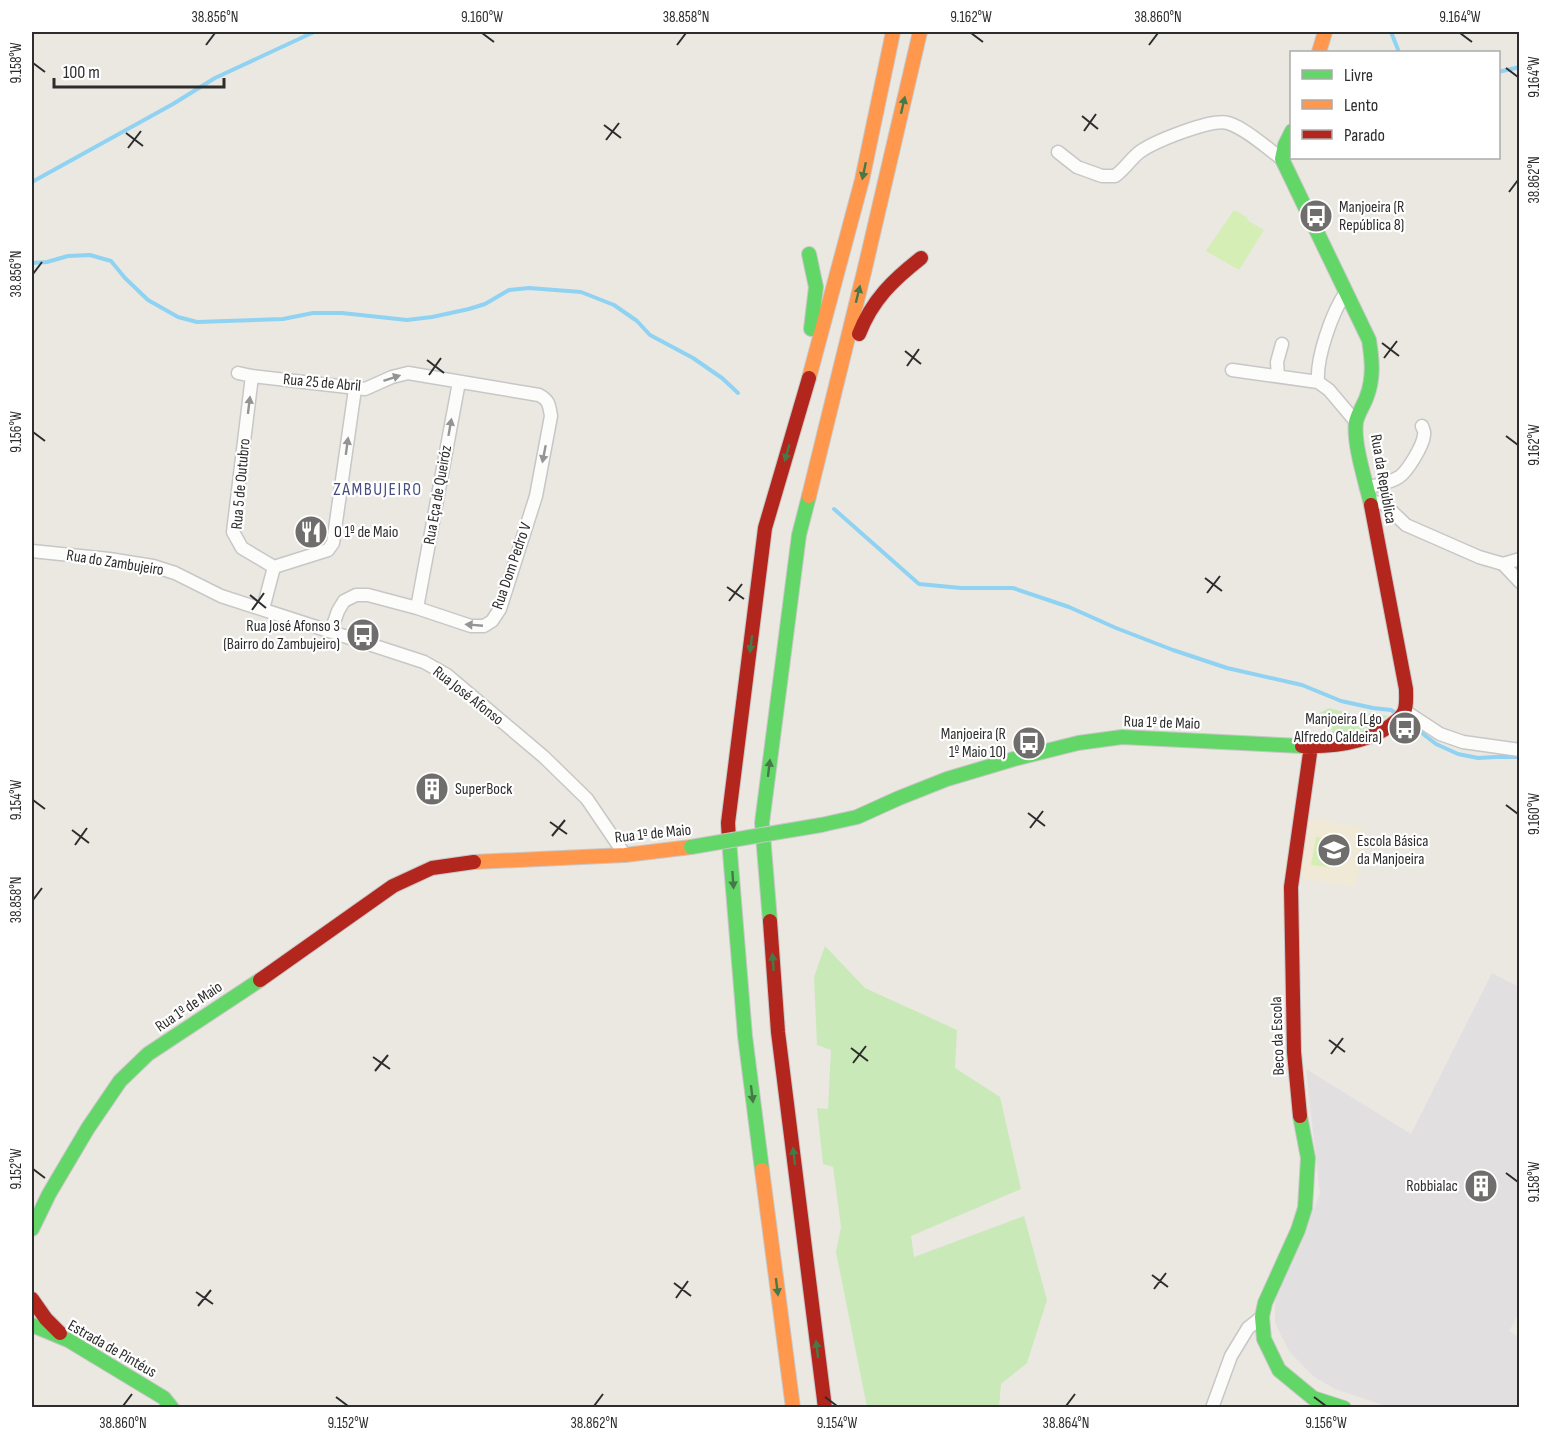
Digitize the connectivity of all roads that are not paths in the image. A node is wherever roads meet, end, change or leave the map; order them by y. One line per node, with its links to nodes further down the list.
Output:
1 (893, 32): 20 (main road, one-way to 20)
2 (920, 32): 23 (main road, one-way to 2)
3 (1325, 32): 4 (main road)
4 (1319, 51)
5 (1290, 135): 7 (main road)
6 (1058, 152): 7 (street)
7 (1282, 159): 10 (main road, Rua da República)
8 (809, 254): 20 (main road)
9 (921, 258): 23 (main road)
10 (1346, 292): 17 (street); 21 (main road, Rua da República)
11 (1281, 344): 15 (street)
12 (1232, 370): 15 (street)
13 (238, 373): 14 (street, Rua 25 de Abril)
14 (252, 376): 18 (street, Rua 25 de Abril); 28 (street, Rua 5 de Outubro, one-way to 14)
15 (1278, 376): 17 (street)
16 (459, 382): 18 (street, Rua 25 de Abril, one-way to 16); 19 (street, Rua 25 de Abril); 31 (street, Rua Eça de Queiróz, one-way to 16)
17 (1318, 382): 21 (street)
18 (355, 389): 28 (street, one-way to 18)
19 (545, 398): 31 (street, Rua Dom Pedro V, one-way to 31)
20 (799, 412): 43 (main road, one-way to 43)
21 (1356, 422): 24 (main road, Rua da República)
22 (1422, 426): 24 (street)
23 (824, 431): 44 (main road, one-way to 23)
24 (1368, 495): 27 (street); 33 (main road, Rua da República)
25 (32, 551): 30 (street, Rua do Zambujeiro)
26 (1520, 559): 27 (street)
27 (1503, 564): 29 (street)
28 (274, 567): 30 (street)
29 (1520, 582)
30 (263, 609): 32 (street, Rua José Afonso)
31 (417, 609): 32 (street, Rua Dom Pedro V)
32 (332, 631): 36 (street, Rua José Afonso)
33 (1405, 711): 34 (main road, Rua 1º de Maio); 35 (street)
34 (1311, 746): 36 (main road, Rua 1º de Maio, bridge); 39 (main road, Beco da Escola)
35 (1520, 750)
36 (625, 855): 37 (main road, Rua 1º de Maio)
37 (32, 1229)
38 (32, 1299): 41 (main road)
39 (1262, 1317): 45 (street); 46 (main road)
40 (32, 1325): 41 (main road, Estrada de Pintéus)
41 (68, 1340): 42 (main road, Estrada de Pintéus)
42 (172, 1407)
43 (793, 1407)
44 (825, 1407)
45 (1212, 1407)
46 (1344, 1407)

